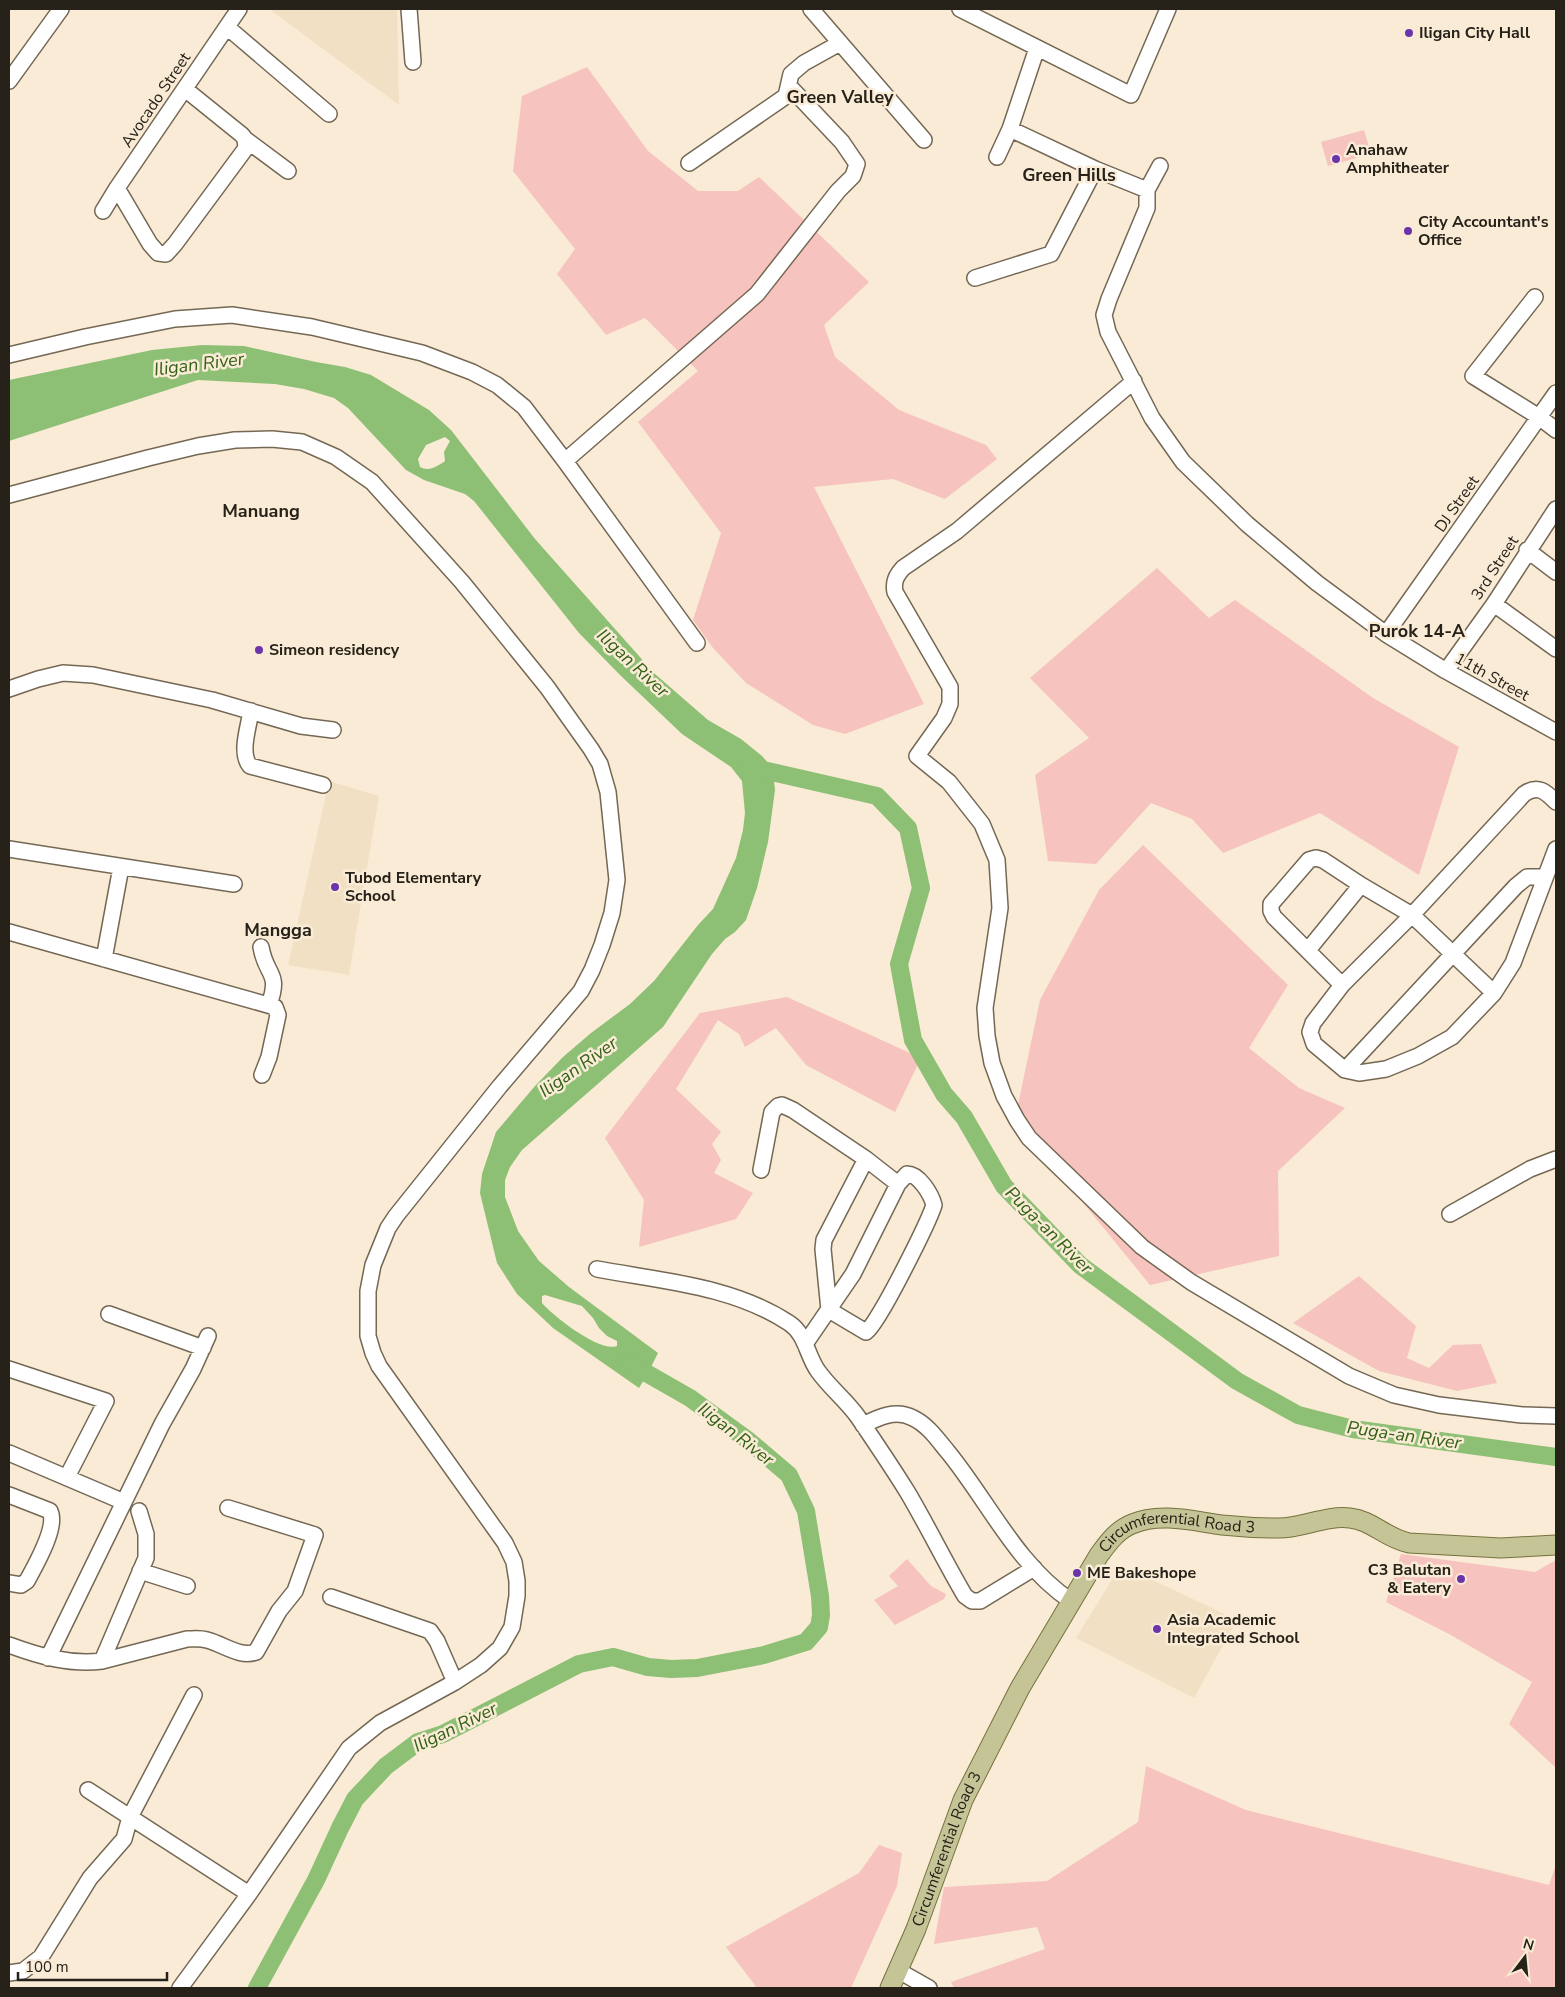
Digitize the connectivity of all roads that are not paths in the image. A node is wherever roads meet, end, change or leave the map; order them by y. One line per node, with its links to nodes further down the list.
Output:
1 (61, 9): 11 (street)
2 (239, 9): 7 (street, Avocado Street)
3 (409, 9): 10 (street)
4 (811, 9): 8 (street)
5 (960, 9): 9 (street)
6 (1168, 9): 9 (street)
7 (227, 27): 13 (street, Avocado Street); 14 (street)
8 (840, 43): 12 (street); 17 (street)
9 (1037, 48): 15 (street)
10 (413, 62)
11 (9, 81)
12 (789, 86): 19 (street); 33 (street)
13 (185, 90): 16 (street); 23 (street, Avocado Street)
14 (329, 114)
15 (1010, 129): 18 (street); 21 (street)
16 (245, 139): 22 (street); 23 (street)
17 (924, 140)
18 (997, 157)
19 (689, 164)
20 (1160, 166): 24 (street)
21 (1095, 169): 24 (street); 26 (street)
22 (288, 171)
23 (117, 188): 25 (street, Avocado Street)
24 (1146, 190): 29 (street, 11th Street)
25 (103, 211)
26 (975, 278)
27 (1535, 297): 31 (street)
28 (9, 355): 33 (street)
29 (1134, 381): 39 (street, 11th Street); 76 (street)
30 (1556, 393): 31 (street, DJ Street)
31 (1539, 417): 32 (street); 39 (street, DJ Street)
32 (1556, 430)
33 (565, 460): 40 (street)
34 (9, 496): 94 (street)
35 (1556, 509): 36 (street, 3rd Street)
36 (1528, 550): 37 (street); 38 (street, 3rd Street)
37 (1556, 572)
38 (1494, 604): 41 (street); 42 (street, 3rd Street)
39 (1386, 634): 42 (street, 11th Street)
40 (698, 643)
41 (1556, 649)
42 (1446, 671): 46 (street, 11th Street)
43 (9, 689): 44 (street)
44 (251, 710): 45 (street); 47 (street)
45 (333, 730)
46 (1556, 732)
47 (323, 785)
48 (1556, 802): 55 (street)
49 (9, 849): 51 (street)
50 (1556, 849): 52 (street)
51 (121, 867): 53 (street); 60 (street)
52 (1545, 877): 59 (street); 62 (street)
53 (234, 884)
54 (1361, 885): 55 (street); 58 (street); 58 (street)
55 (1412, 915): 59 (street); 61 (street)
56 (9, 932): 60 (street)
57 (260, 948): 63 (street)
58 (1308, 950): 61 (street)
59 (1453, 953): 62 (street); 64 (street)
60 (104, 959): 63 (street)
61 (1342, 985): 64 (street)
62 (1494, 993): 64 (street)
63 (269, 1005): 65 (street)
64 (1345, 1070)
65 (262, 1075)
66 (866, 1159): 68 (street); 69 (street); 72 (street)
67 (1556, 1159): 70 (street)
68 (761, 1170)
69 (898, 1184): 72 (street); 72 (street)
70 (1450, 1214)
71 (597, 1269): 74 (street)
72 (829, 1310): 74 (street)
73 (109, 1314): 81 (street)
74 (805, 1344): 77 (street)
75 (9, 1369): 79 (street)
76 (1556, 1416)
77 (863, 1425): 85 (street); 85 (street)
78 (9, 1453): 79 (street)
79 (67, 1477): 81 (street)
80 (9, 1495): 87 (street)
81 (124, 1502): 92 (street)
82 (228, 1508): 93 (street)
83 (139, 1511): 86 (street)
84 (1556, 1545): 90 (main road, Circumferential Road 3)
85 (1034, 1568): 90 (street)
86 (140, 1571): 88 (street); 93 (street)
87 (9, 1584)
88 (187, 1586)
89 (331, 1597): 94 (street)
90 (1071, 1601): 99 (main road, Circumferential Road 3)
91 (9, 1645): 92 (street)
92 (48, 1658): 93 (street)
93 (102, 1661)
94 (454, 1682): 98 (street)
95 (194, 1695): 97 (street)
96 (88, 1790): 97 (street)
97 (130, 1817): 98 (street); 100 (street)
98 (249, 1894): 101 (street)
99 (899, 1971): 102 (main road, Circumferential Road 3); 103 (street)
100 (9, 1973)
101 (180, 1988)
102 (890, 1988)
103 (928, 1988)

